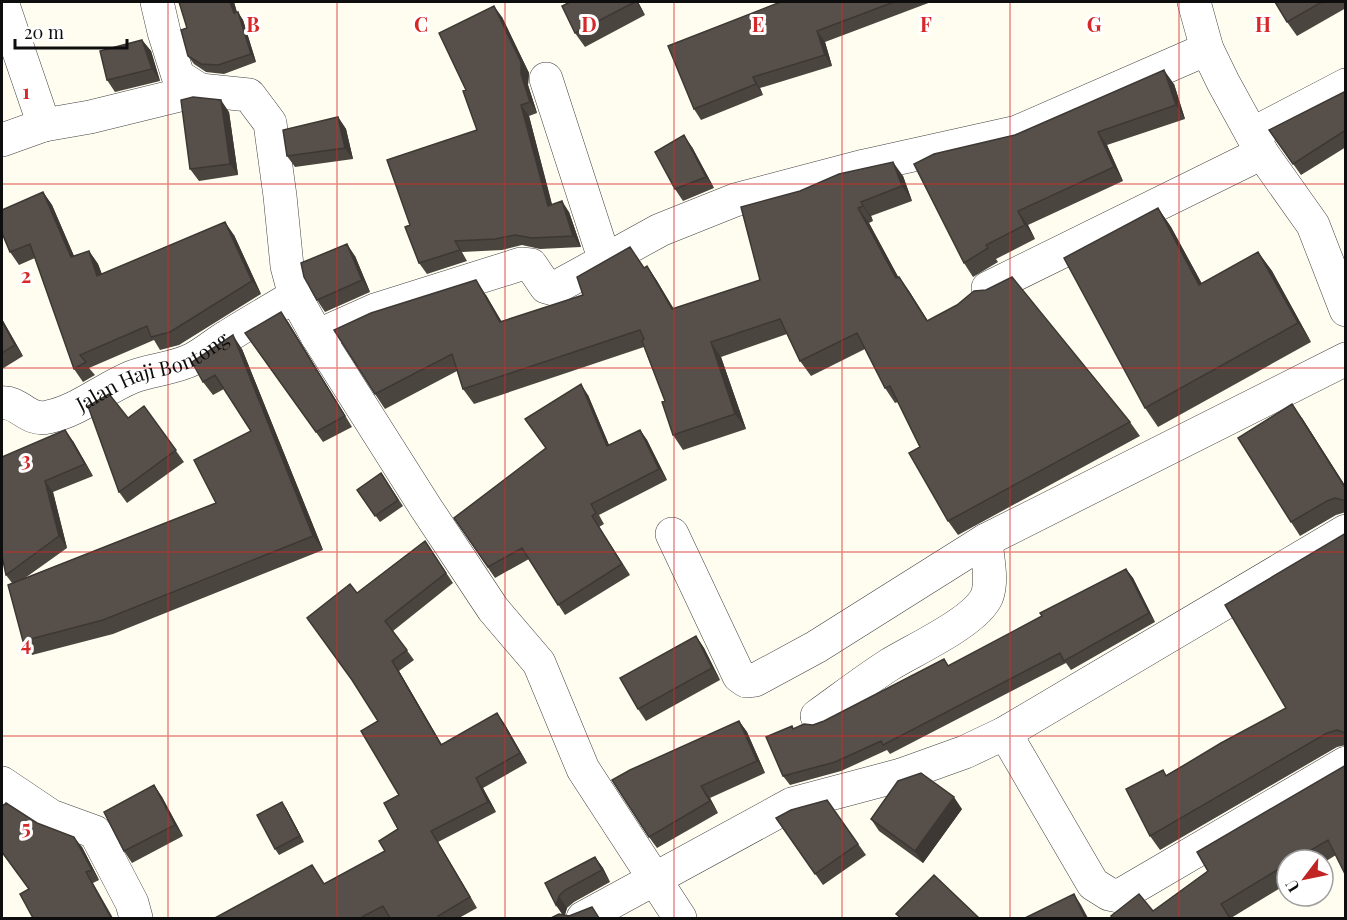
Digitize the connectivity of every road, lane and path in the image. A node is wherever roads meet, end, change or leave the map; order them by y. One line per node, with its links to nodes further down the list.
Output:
1 (2, 2): 8 (street)
2 (157, 2): 7 (street)
3 (1194, 2): 4 (street)
4 (1207, 50): 10 (street); 11 (street)
5 (546, 79): 11 (street)
6 (1346, 85): 10 (street)
7 (200, 90): 8 (street); 13 (street)
8 (44, 125): 9 (street)
9 (2, 140)
10 (1257, 143): 12 (street); 14 (street)
11 (605, 261): 15 (street)
12 (988, 288)
13 (296, 296): 15 (street); 17 (street, Jalan Haji Bontong)
14 (1346, 310)
15 (316, 336): 25 (street)
16 (1346, 358): 20 (street)
17 (2, 403)
18 (1346, 531): 22 (street)
19 (672, 534): 20 (street)
20 (986, 540): 21 (street)
21 (817, 716)
22 (1005, 733): 23 (street); 25 (street)
23 (1346, 762)
24 (2, 783): 26 (street)
25 (655, 879): 27 (street); 28 (street)
26 (136, 918)
27 (583, 918)
28 (681, 918)

